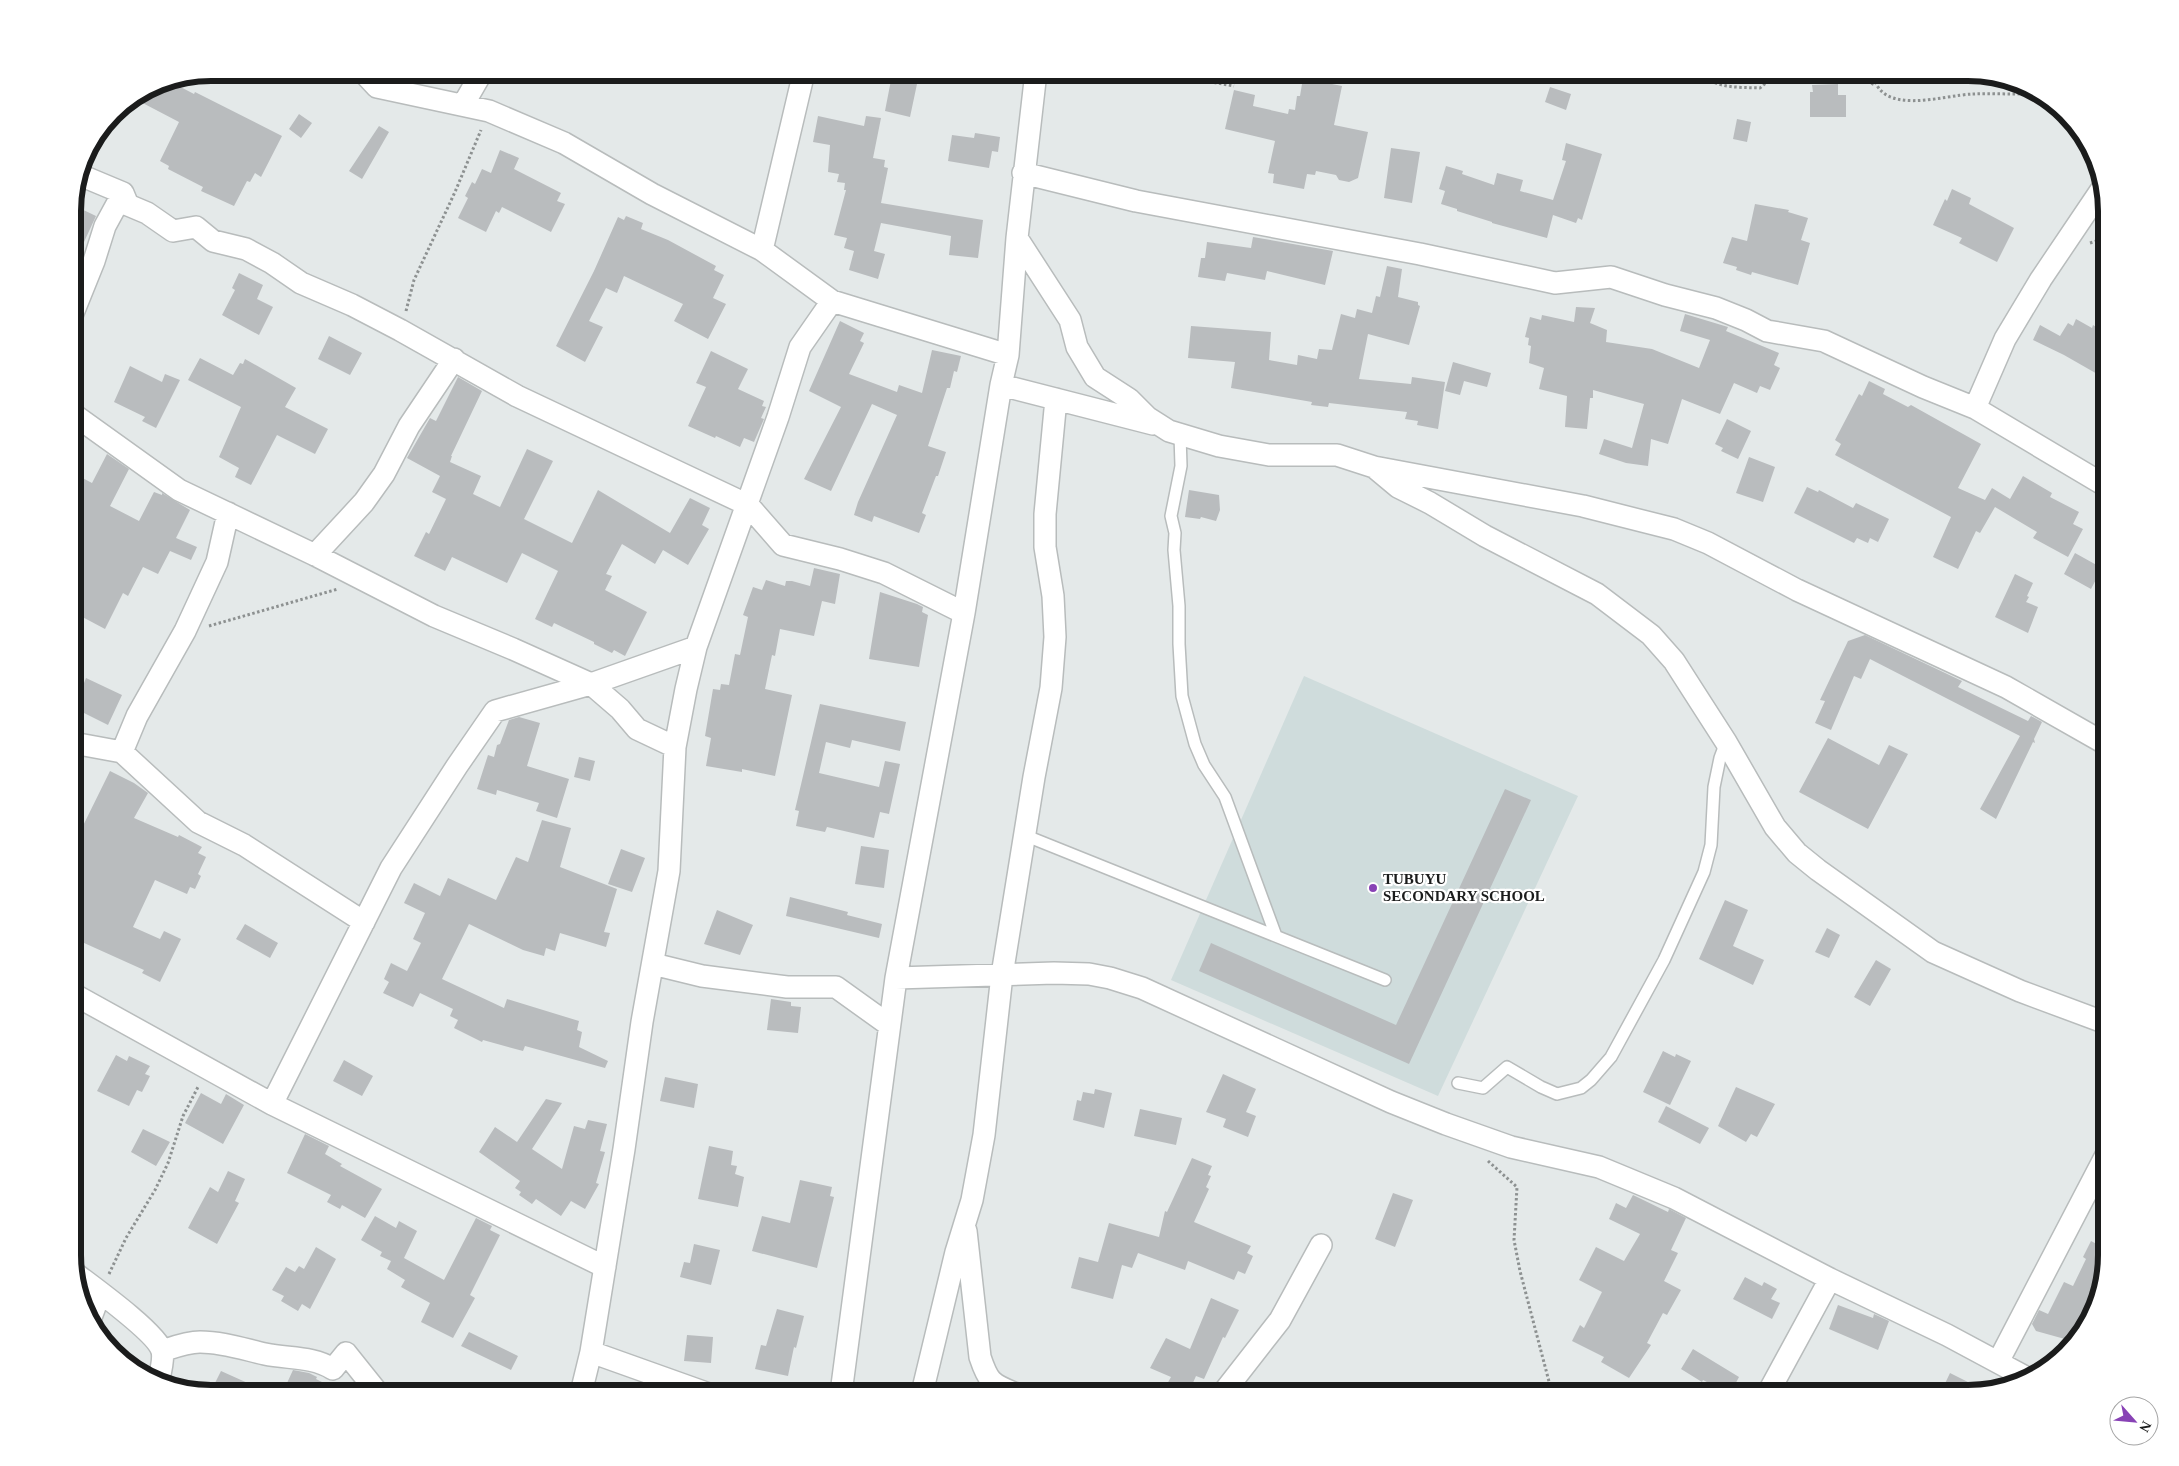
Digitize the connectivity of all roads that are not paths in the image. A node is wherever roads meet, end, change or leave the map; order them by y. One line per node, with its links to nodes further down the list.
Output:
1 (371, 81): 5 (street)
2 (477, 81): 5 (street)
3 (802, 81): 11 (street)
4 (1035, 81): 6 (street)
5 (463, 105): 11 (street)
6 (1023, 173): 10 (street); 18 (street)
7 (86, 178): 8 (street)
8 (123, 193): 12 (street); 15 (street)
9 (2097, 197): 18 (street)
10 (1016, 238): 14 (street); 20 (street)
11 (762, 250): 13 (street)
12 (82, 291)
13 (832, 301): 14 (street); 24 (street)
14 (1008, 355): 16 (street)
15 (454, 359): 24 (street); 26 (street)
16 (1001, 385): 17 (street); 27 (street)
17 (1056, 399): 20 (street); 35 (street)
18 (1975, 408): 23 (street)
19 (82, 420): 25 (street)
20 (1159, 426): 21 (street)
21 (1180, 435): 22 (street); 37 (lane)
22 (1374, 467): 30 (street); 31 (street)
23 (2098, 481)
24 (748, 505): 27 (street); 28 (street)
25 (228, 513): 26 (street); 34 (street)
26 (315, 555): 29 (street)
27 (964, 613): 40 (street)
28 (696, 647): 29 (street); 33 (street)
29 (591, 684): 33 (street); 36 (street)
30 (2098, 739)
31 (1726, 742): 43 (street); 45 (lane)
32 (82, 745): 34 (street)
33 (675, 747): 38 (street)
34 (122, 752): 36 (street)
35 (1024, 835): 37 (lane); 39 (street)
36 (364, 922): 46 (street)
37 (1276, 936): 41 (lane)
38 (652, 964): 44 (street); 50 (street)
39 (1002, 975): 40 (street); 48 (street); 51 (street)
40 (896, 978): 44 (street)
41 (1385, 980)
42 (82, 999): 46 (street)
43 (2098, 1021)
44 (889, 1025): 63 (street)
45 (1458, 1084)
46 (272, 1104): 50 (street)
47 (2098, 1170): 57 (street)
48 (965, 1222): 64 (street); 65 (street)
49 (1321, 1245): 66 (street)
50 (605, 1267): 56 (street)
51 (1830, 1279): 57 (street); 67 (street)
52 (84, 1280): 53 (street)
53 (100, 1293): 54 (street); 55 (street)
54 (94, 1309)
55 (162, 1351): 58 (street); 60 (street)
56 (591, 1352): 61 (street); 62 (street)
57 (1998, 1362): 59 (street)
58 (160, 1373)
59 (2019, 1374)
60 (371, 1385)
61 (583, 1385)
62 (681, 1385)
63 (843, 1385)
64 (924, 1385)
65 (994, 1385)
66 (1230, 1385)
67 (1773, 1385)

